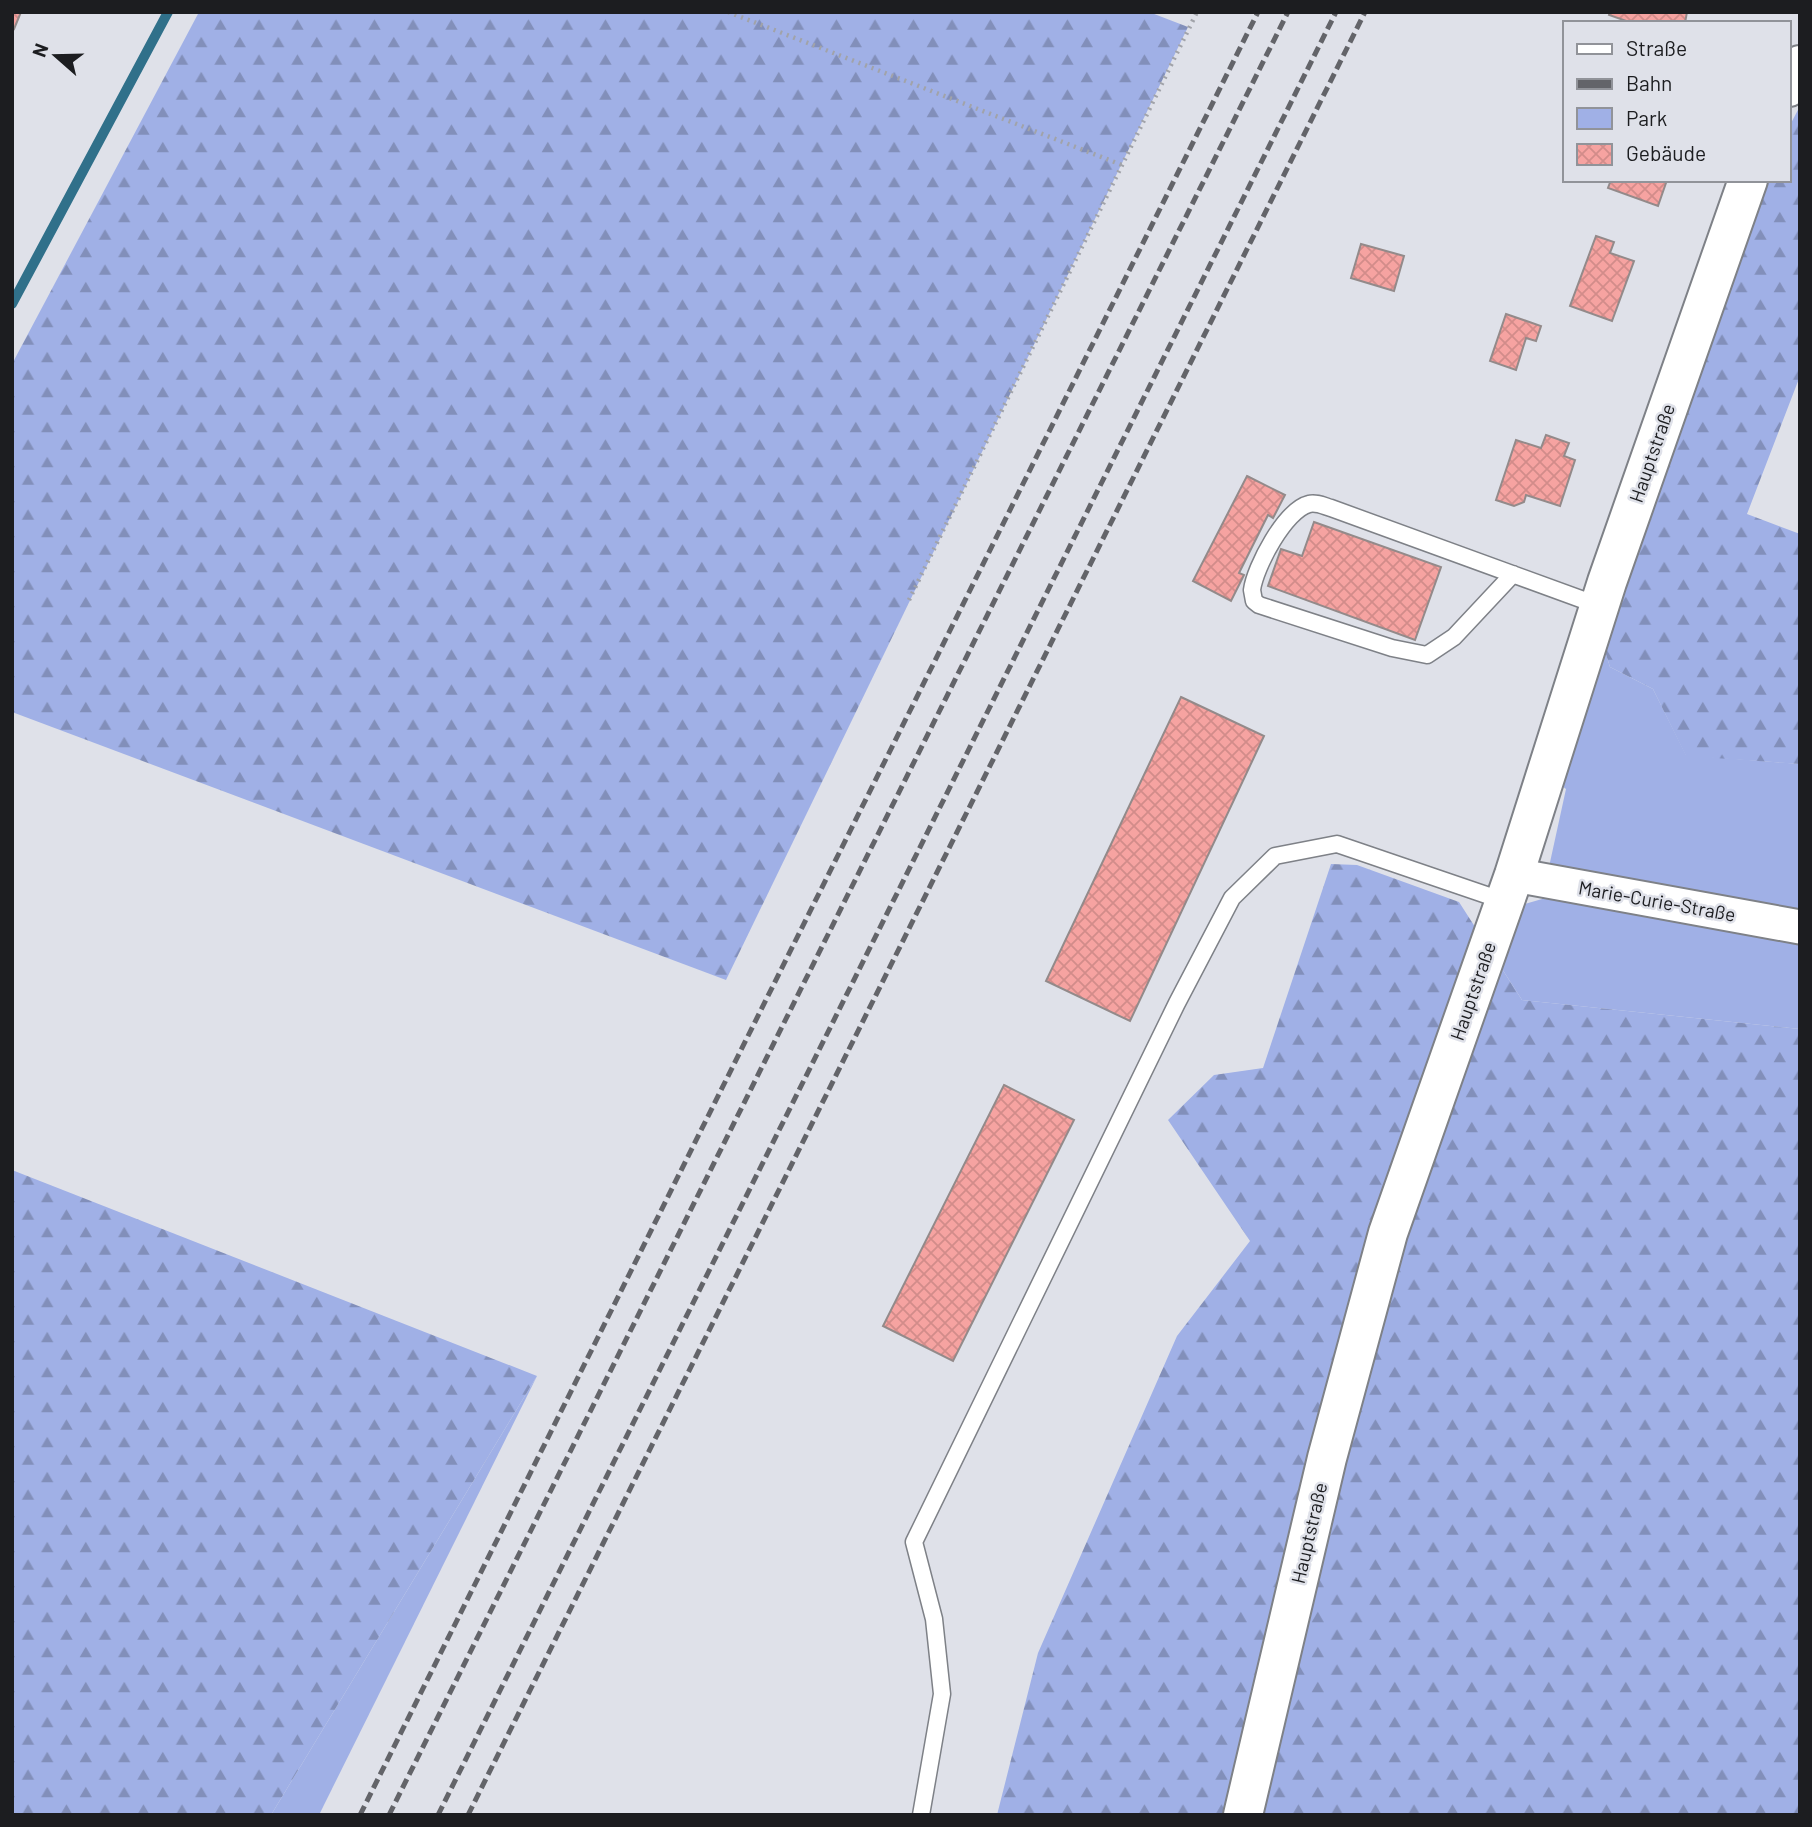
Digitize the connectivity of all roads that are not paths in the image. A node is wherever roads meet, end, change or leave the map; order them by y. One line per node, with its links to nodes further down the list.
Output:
1 (1800, 65): 2 (street)
2 (1791, 83)
3 (1747, 182): 5 (street, Hauptstraße)
4 (1513, 574): 4 (lane); 5 (lane)
5 (1600, 606): 6 (street, Hauptstraße)
6 (1509, 888): 7 (street, Marie-Curie-Straße); 8 (lane); 9 (street, Hauptstraße)
7 (1800, 927)
8 (921, 1815)
9 (1243, 1815)

